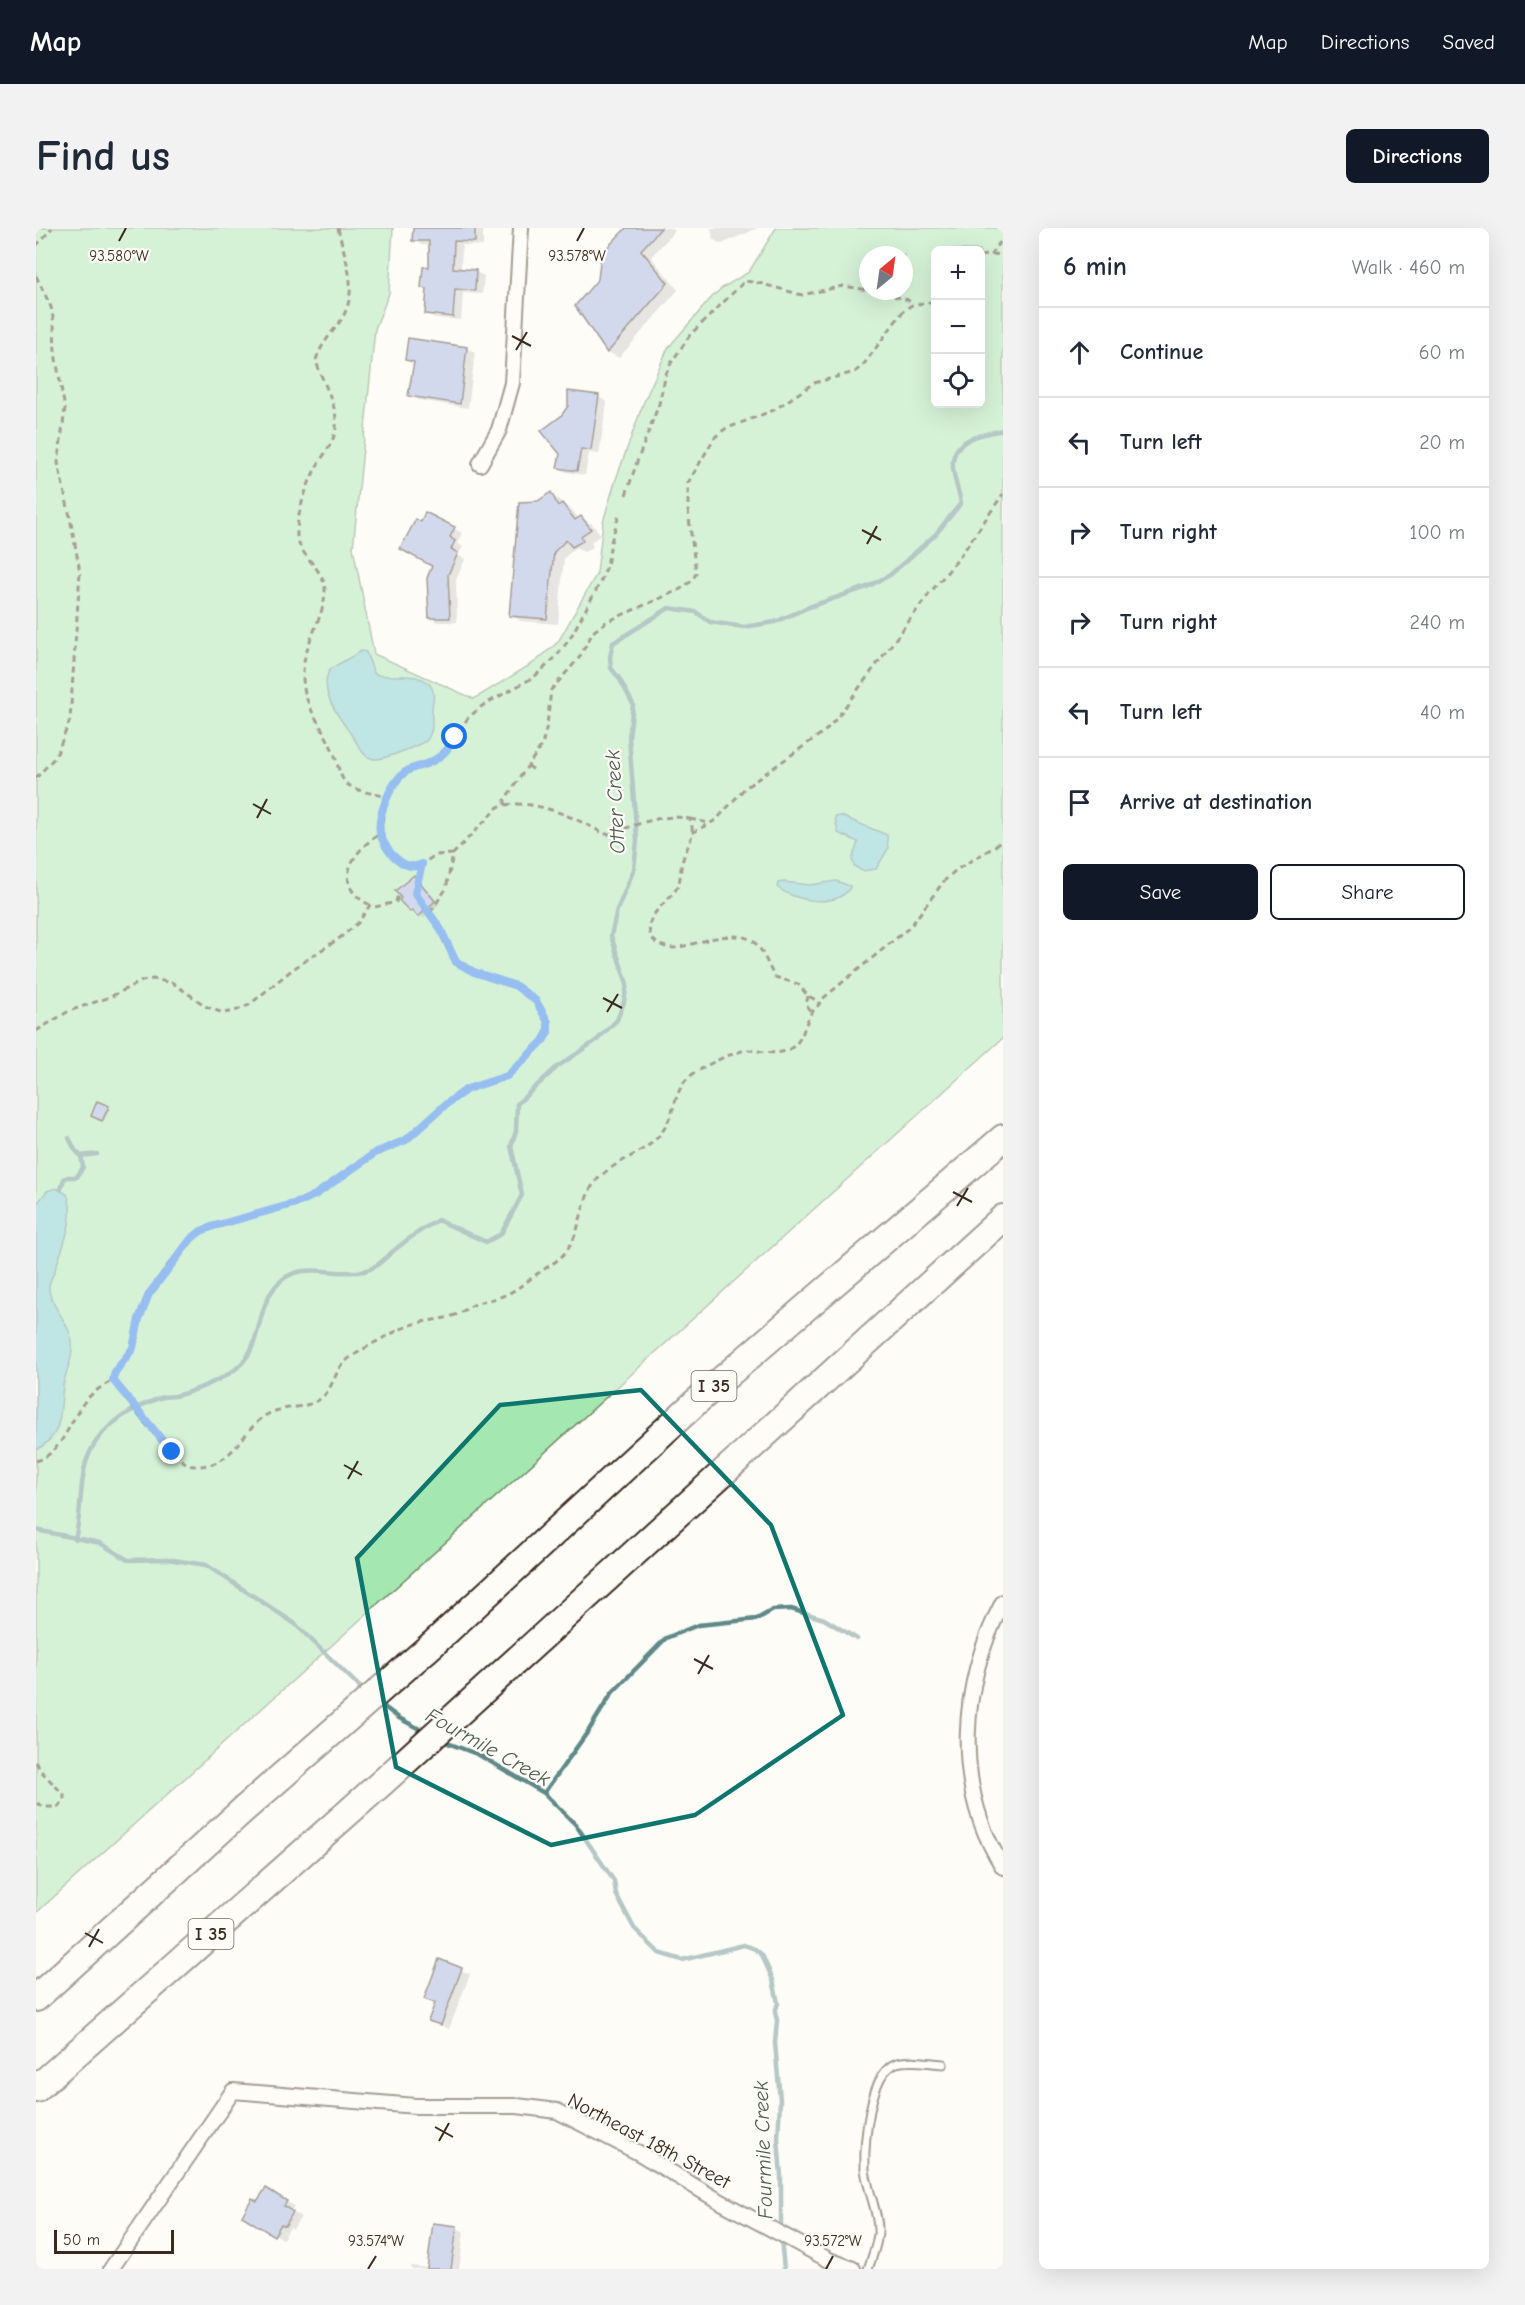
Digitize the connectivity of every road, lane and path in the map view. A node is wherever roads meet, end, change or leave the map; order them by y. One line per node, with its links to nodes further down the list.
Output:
1 (52, 228): 5 (path)
2 (338, 228): 21 (path)
3 (521, 228): 14 (street)
4 (1003, 240): 6 (path)
5 (36, 246)
6 (992, 254): 7 (path); 8 (path)
7 (985, 255)
8 (1003, 255)
9 (36, 276): 20 (path)
10 (859, 289): 16 (path)
11 (908, 300): 13 (path)
12 (931, 302): 13 (path)
13 (912, 305): 18 (path)
14 (480, 464)
15 (1003, 494): 24 (path)
16 (626, 495)
17 (620, 512): 21 (path)
18 (528, 766): 19 (path); 22 (path)
19 (534, 770)
20 (36, 778)
21 (386, 797): 26 (path)
22 (505, 805): 23 (path); 28 (path)
23 (690, 819): 24 (path); 25 (path)
24 (711, 823): 25 (path)
25 (692, 833): 33 (path)
26 (380, 834): 29 (path); 31 (path)
27 (1003, 838): 34 (path)
28 (453, 854): 29 (path); 32 (path)
29 (422, 864): 32 (path)
30 (398, 894): 31 (path)
31 (370, 905): 36 (path)
32 (429, 914): 39 (path)
33 (808, 996): 34 (path); 35 (path)
34 (819, 1005): 35 (path)
35 (811, 1012): 39 (path)
36 (36, 1031)
37 (1003, 1138): 45 (highway, I 35)
38 (1003, 1218): 47 (highway, I 35)
39 (113, 1380): 40 (path)
40 (36, 1461)
41 (1003, 1602): 44 (street)
42 (36, 1762): 43 (path)
43 (36, 1802)
44 (1003, 1867)
45 (36, 1998)
46 (943, 2064): 50 (lane)
47 (36, 2089)
48 (111, 2269): 49 (street, Northeast 18th Street)
49 (853, 2269)
50 (868, 2269)

